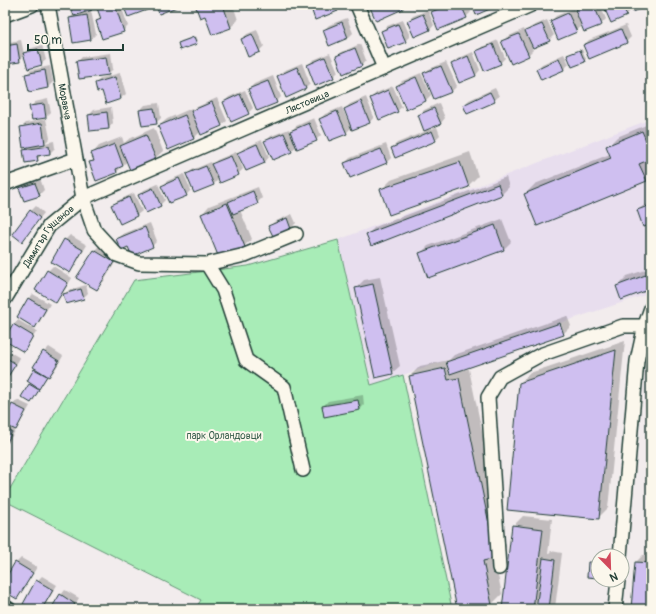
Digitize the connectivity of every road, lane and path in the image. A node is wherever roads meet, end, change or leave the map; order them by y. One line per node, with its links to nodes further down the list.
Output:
1 (32, 5): 5 (street)
2 (48, 5): 7 (street, Моравча)
3 (357, 5): 6 (street)
4 (531, 5): 6 (street, Лястовица)
5 (5, 15)
6 (384, 68): 9 (street, Лястовица)
7 (75, 159): 8 (street); 9 (street, Моравча)
8 (5, 184)
9 (83, 198): 11 (street, Моравча); 12 (street, Димитър Гущанов)
10 (296, 234): 11 (street, Моравча)
11 (207, 264): 15 (street)
12 (5, 299)
13 (651, 308): 14 (street)
14 (648, 325): 16 (street); 17 (street)
15 (303, 470)
16 (621, 548)
17 (499, 568)
18 (617, 588): 21 (street)
19 (5, 607): 20 (street)
20 (9, 609)
21 (615, 609)

